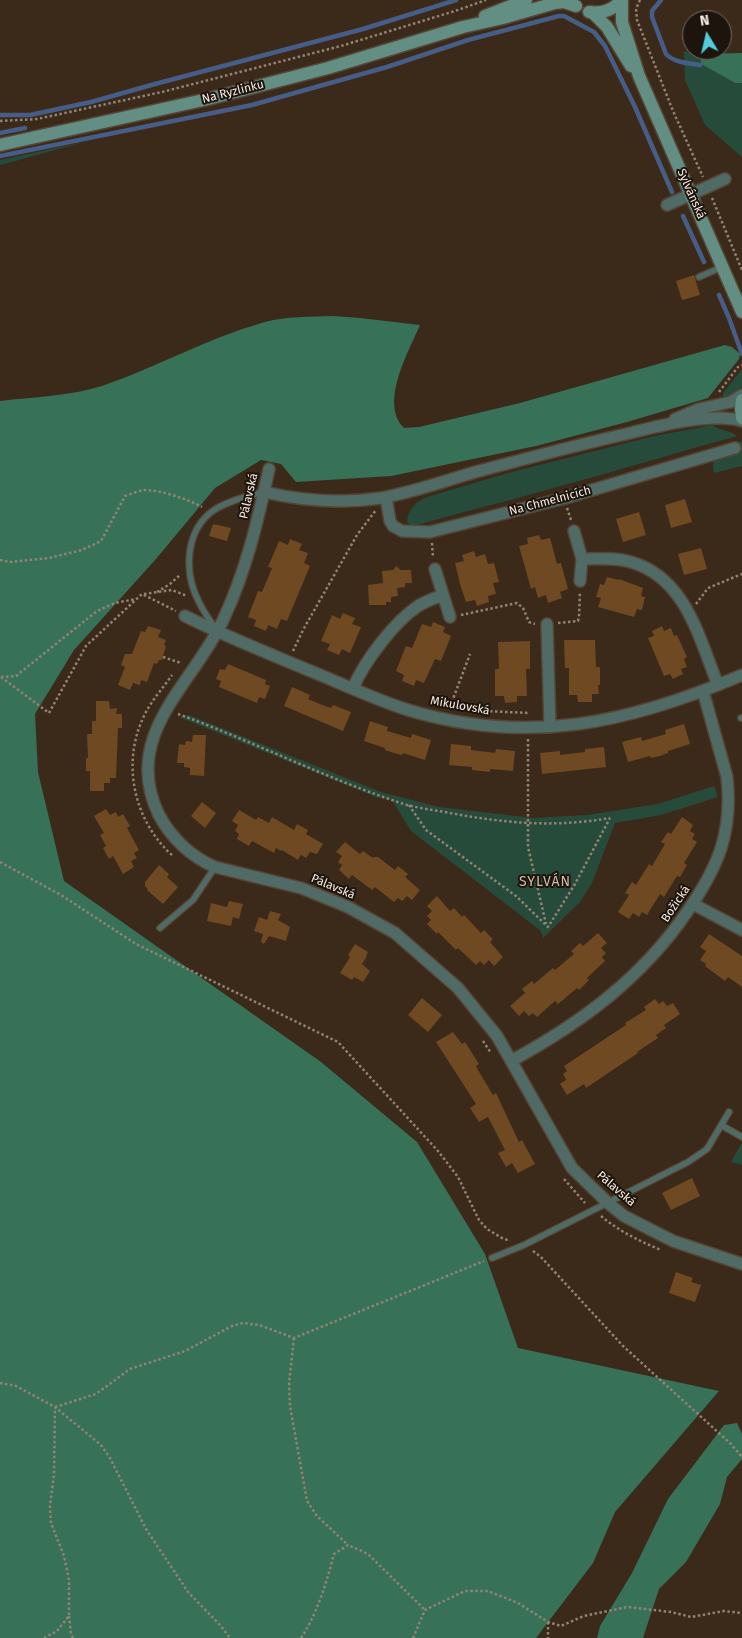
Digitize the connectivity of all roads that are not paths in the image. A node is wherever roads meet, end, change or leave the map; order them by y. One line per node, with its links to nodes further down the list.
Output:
1 (526, 0): 5 (street, Na Ryzlinku)
2 (622, 0): 4 (street); 6 (street, Sylvánská)
3 (573, 3): 4 (street, Na Ryzlinku); 5 (street, Na Ryzlinku)
4 (592, 12): 6 (street, Sylvánská)
5 (463, 27): 7 (street, Na Ryzlinku)
6 (639, 76): 9 (street, Sylvánská)
7 (0, 145)
8 (725, 180): 9 (street)
9 (691, 195): 10 (street); 11 (street, Sylvánská)
10 (667, 205)
11 (723, 267): 12 (lane); 13 (street, Sylvánská)
12 (699, 277)
13 (742, 312)
14 (742, 395): 17 (street)
15 (742, 400): 16 (street)
16 (742, 420): 17 (street)
17 (659, 426): 21 (street)
18 (735, 448): 21 (street, Na Chmelnicích)
19 (269, 469): 20 (street, Pálavská)
20 (264, 492): 21 (street); 30 (street, Pálavská); 30 (lane)
21 (386, 497)
22 (574, 531): 23 (street)
23 (582, 559): 25 (street); 32 (street)
24 (435, 568): 26 (street)
25 (580, 581)
26 (444, 595): 28 (street); 33 (street)
27 (185, 616): 30 (street, Mikulovská)
28 (450, 617)
29 (547, 624): 35 (street)
30 (217, 632): 33 (street, Mikulovská); 36 (street, Pálavská)
31 (742, 675): 32 (street, Mikulovská)
32 (718, 685): 34 (street, Mikulovská)
33 (353, 688): 35 (street, Mikulovská)
34 (703, 691): 35 (street, Mikulovská); 37 (street, Božická)
35 (550, 727)
36 (215, 867): 38 (lane); 40 (street, Pálavská)
37 (693, 904): 39 (street); 40 (street, Božická)
38 (160, 928)
39 (742, 930)
40 (511, 1061): 44 (street, Pálavská)
41 (729, 1112): 42 (lane)
42 (721, 1125): 43 (lane); 44 (lane)
43 (742, 1137)
44 (608, 1203): 45 (lane); 46 (street, Pálavská)
45 (492, 1258)
46 (742, 1264)

